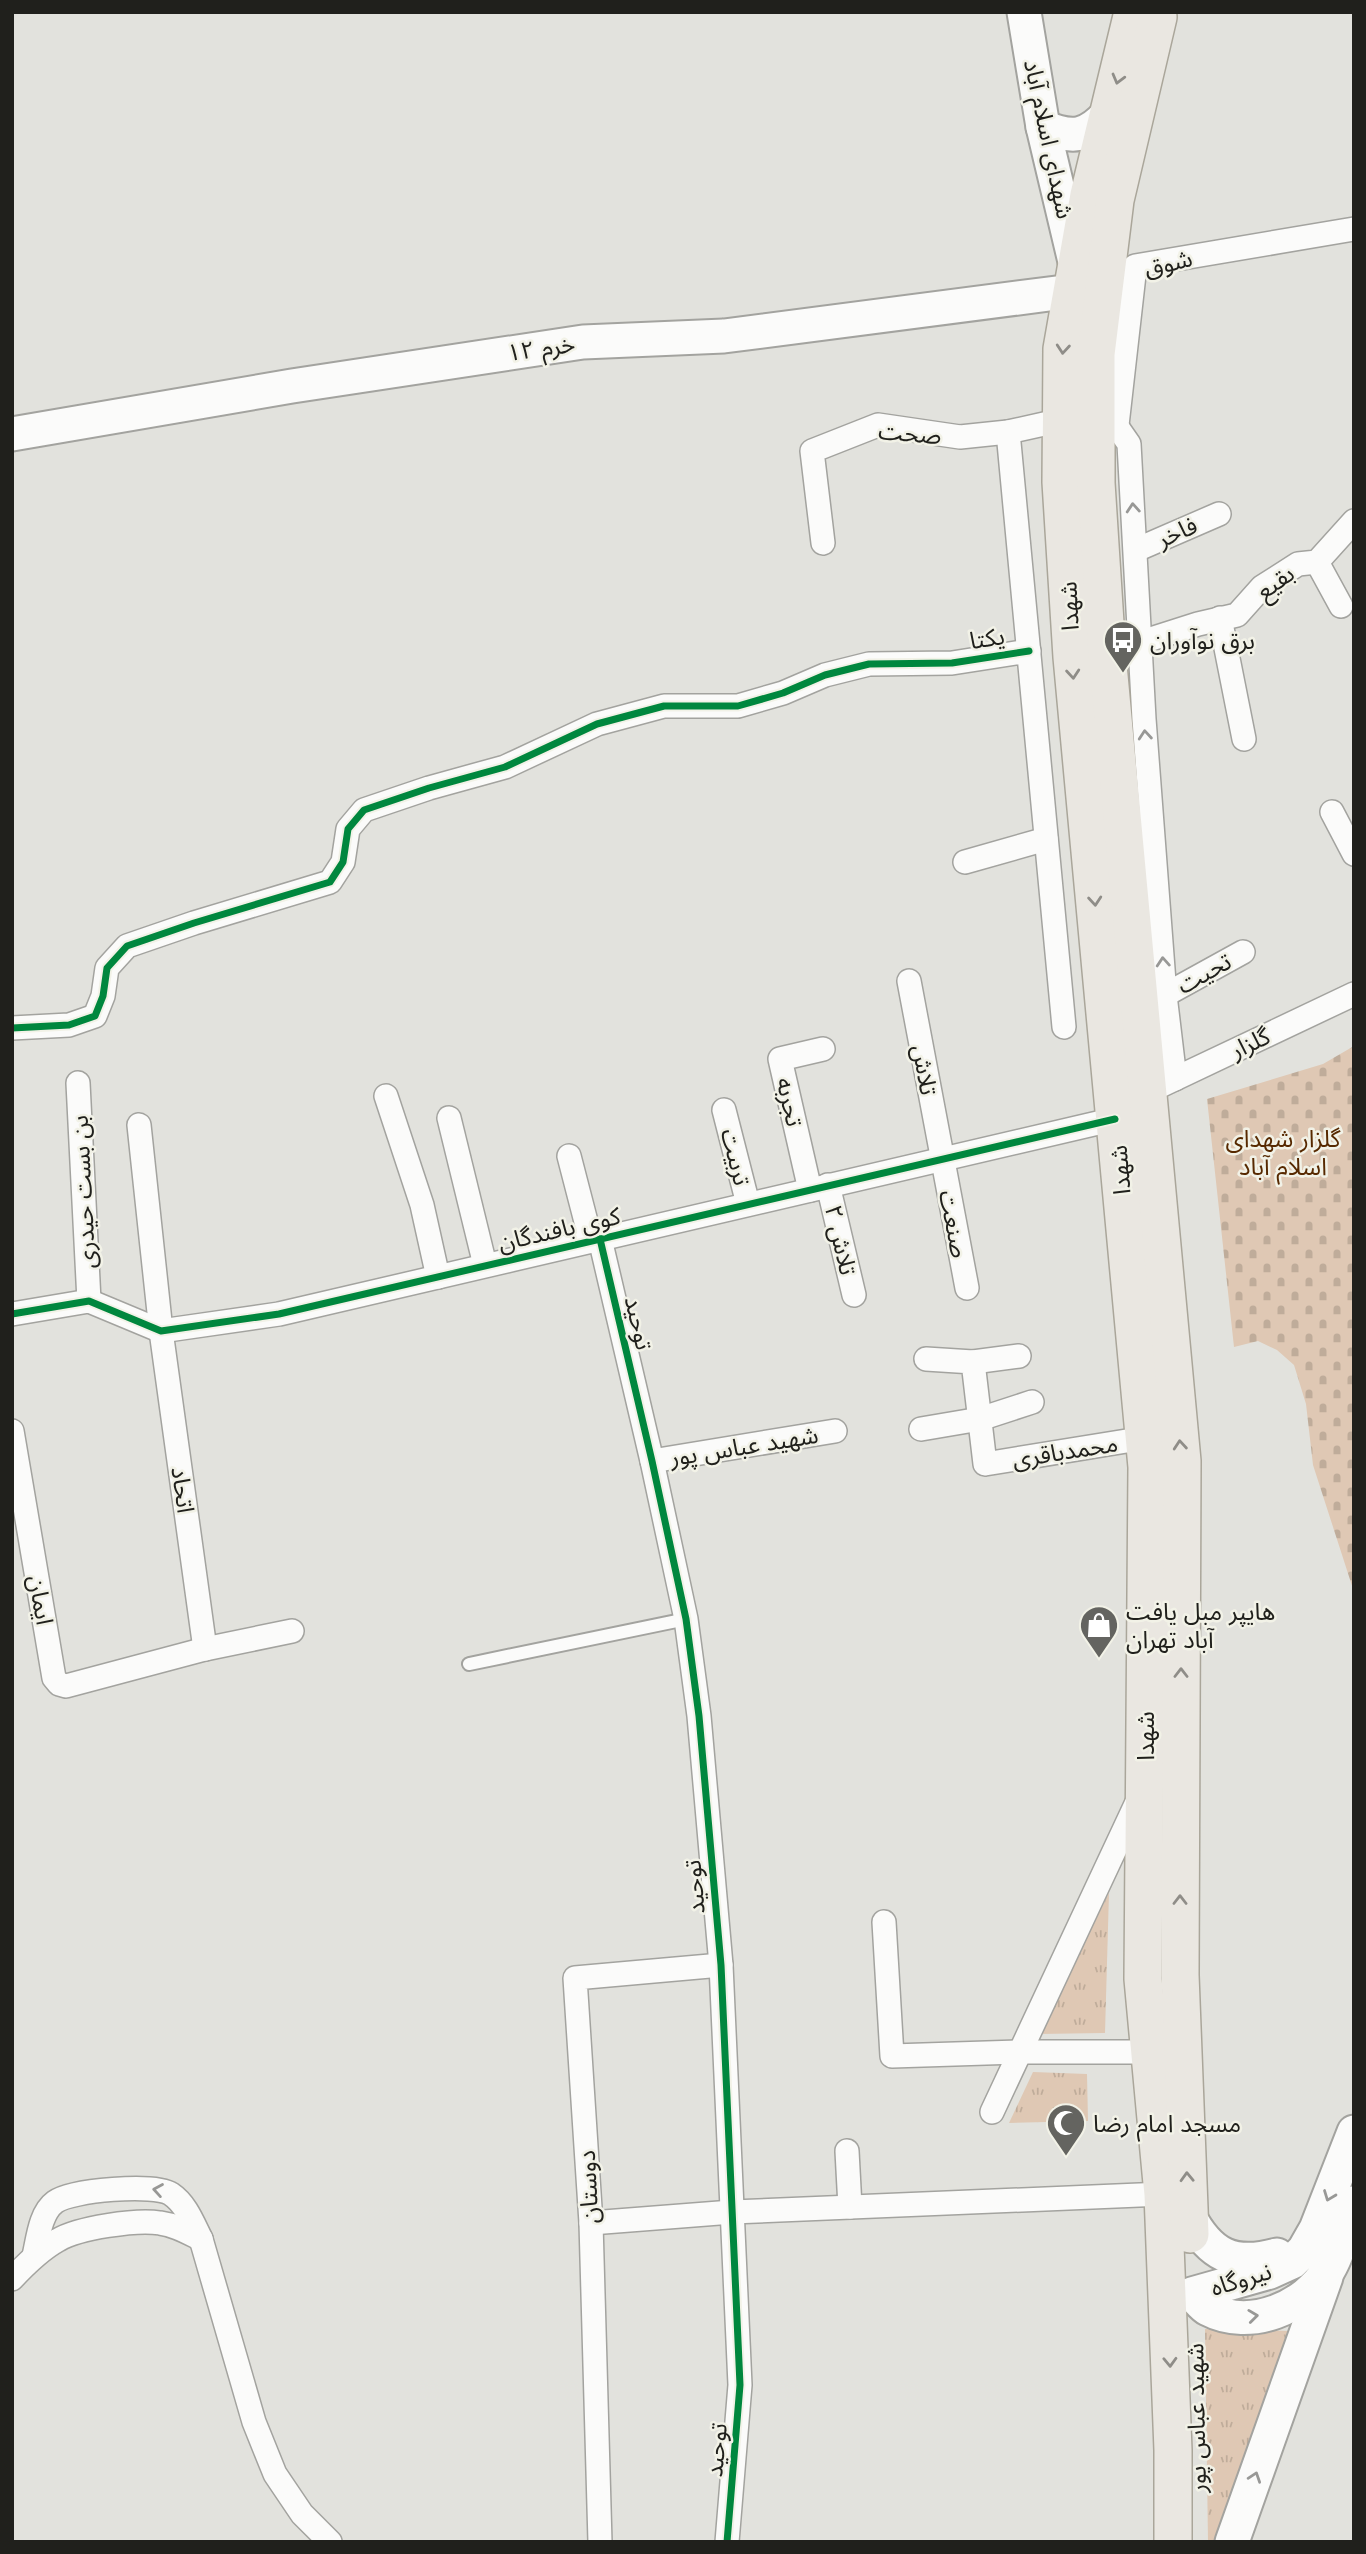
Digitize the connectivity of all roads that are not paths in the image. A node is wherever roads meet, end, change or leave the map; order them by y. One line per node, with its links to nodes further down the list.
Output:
1 (1024, 12): 5 (street, شهدای اسلام آباد)
2 (1133, 12): 4 (main road, شهدا, one-way to 4)
3 (1159, 12): 6 (main road, شهدا)
4 (1108, 114): 5 (street); 6 (main road, شهدا)
5 (1043, 127): 8 (street, شهدای اسلام آباد)
6 (1102, 198): 8 (main road, شهدا); 9 (main road, شهدا)
7 (1354, 229): 9 (street, شوق)
8 (1074, 279): 10 (main road, شهدا, one-way to 10); 12 (street, خرم ۱۲)
9 (1107, 411): 16 (street, one-way to 9); 20 (main road, شهدا)
10 (1062, 420): 11 (street, صحت); 39 (main road, شهدا, one-way to 39)
11 (1008, 432): 15 (street, صحت); 21 (street)
12 (12, 434)
13 (1219, 514): 16 (street, فاخر)
14 (1354, 521): 17 (street, بقیع)
15 (823, 543)
16 (1136, 550): 20 (street)
17 (1317, 562): 18 (street); 19 (street, بقیع)
18 (1340, 606)
19 (1220, 618): 20 (street, بقیع); 22 (street)
20 (1123, 648): 30 (street, one-way to 20); 35 (main road, شهدا)
21 (1028, 651): 24 (street); 32 (street, یکتا)
22 (1244, 739)
23 (1332, 812): 25 (street)
24 (1046, 839): 26 (street); 31 (street)
25 (1354, 854)
26 (965, 862)
27 (1243, 951): 30 (street, تحیت)
28 (909, 981): 42 (street, تلاش)
29 (1354, 994): 35 (street, گلزار)
30 (1165, 995): 35 (street)
31 (1064, 1027)
32 (12, 1028)
33 (823, 1049): 43 (street, تجربه)
34 (78, 1083): 50 (street, بن بست حیدری)
35 (1161, 1085): 69 (main road, شهدا, one-way to 35)
36 (386, 1096): 47 (street)
37 (724, 1110): 44 (street, تربیت)
38 (449, 1118): 46 (street)
39 (1115, 1119): 42 (street, کوی بافندگان); 61 (main road, شهدا)
40 (139, 1125): 52 (street, اتحاد)
41 (569, 1156): 45 (street, توحید)
42 (941, 1159): 43 (street, کوی بافندگان); 48 (street, صنعت)
43 (819, 1187): 44 (street, کوی بافندگان); 49 (street, تلاش ۲)
44 (748, 1204): 45 (street, کوی بافندگان)
45 (595, 1240): 46 (street, کوی بافندگان); 62 (street, توحید)
46 (485, 1265): 47 (street, کوی بافندگان)
47 (438, 1277): 52 (street, کوی بافندگان)
48 (967, 1288)
49 (854, 1295)
50 (89, 1301): 51 (street); 52 (street)
51 (12, 1314)
52 (161, 1331): 65 (street, اتحاد)
53 (1019, 1356): 55 (street)
54 (926, 1359): 55 (street)
55 (973, 1362): 57 (street)
56 (1032, 1402): 57 (street)
57 (980, 1419): 58 (street); 61 (street, محمدباقری)
58 (921, 1430)
59 (12, 1431): 65 (street, ایمان)
60 (835, 1432): 62 (street, شهید عباس پور)
61 (1145, 1438): 67 (main road, شهدا)
62 (652, 1461): 63 (street, توحید)
63 (686, 1619): 66 (lane); 71 (street, توحید)
64 (292, 1631): 65 (street)
65 (205, 1649)
66 (469, 1664)
67 (1144, 1787): 70 (main road, شهدا); 72 (street)
68 (884, 1922): 72 (street)
69 (1180, 1940): 70 (main road); 78 (main road, شهدا, one-way to 69)
70 (1143, 1941): 73 (main road, شهدا)
71 (720, 1965): 80 (street, توحید); 81 (street, دوستان)
72 (1018, 2052): 73 (street); 74 (street)
73 (1150, 2052): 78 (main road, شهدا)
74 (992, 2112)
75 (1354, 2132): 83 (street, نیروگاه, one-way to 83)
76 (847, 2151): 79 (street)
77 (1354, 2203): 85 (street, نیروگاه)
78 (1176, 2205): 79 (street); 83 (street); 87 (main road, شهدا)
79 (850, 2207): 80 (street)
80 (732, 2212): 81 (street); 90 (street, توحید)
81 (591, 2223): 89 (street, دوستان)
82 (201, 2239): 84 (street); 84 (street, one-way to 84); 88 (street)
83 (1311, 2240): 87 (street, نیروگاه)
84 (34, 2256): 86 (street)
85 (1329, 2269): 87 (street, نیروگاه, one-way to 85); 93 (street, one-way to 85)
86 (12, 2279)
87 (1180, 2294): 91 (main road, شهید عباس پور, one-way to 91); 92 (main road, شهید عباس پور)
88 (330, 2542)
89 (600, 2542)
90 (727, 2542)
91 (1173, 2542)
92 (1197, 2542)
93 (1232, 2542)

